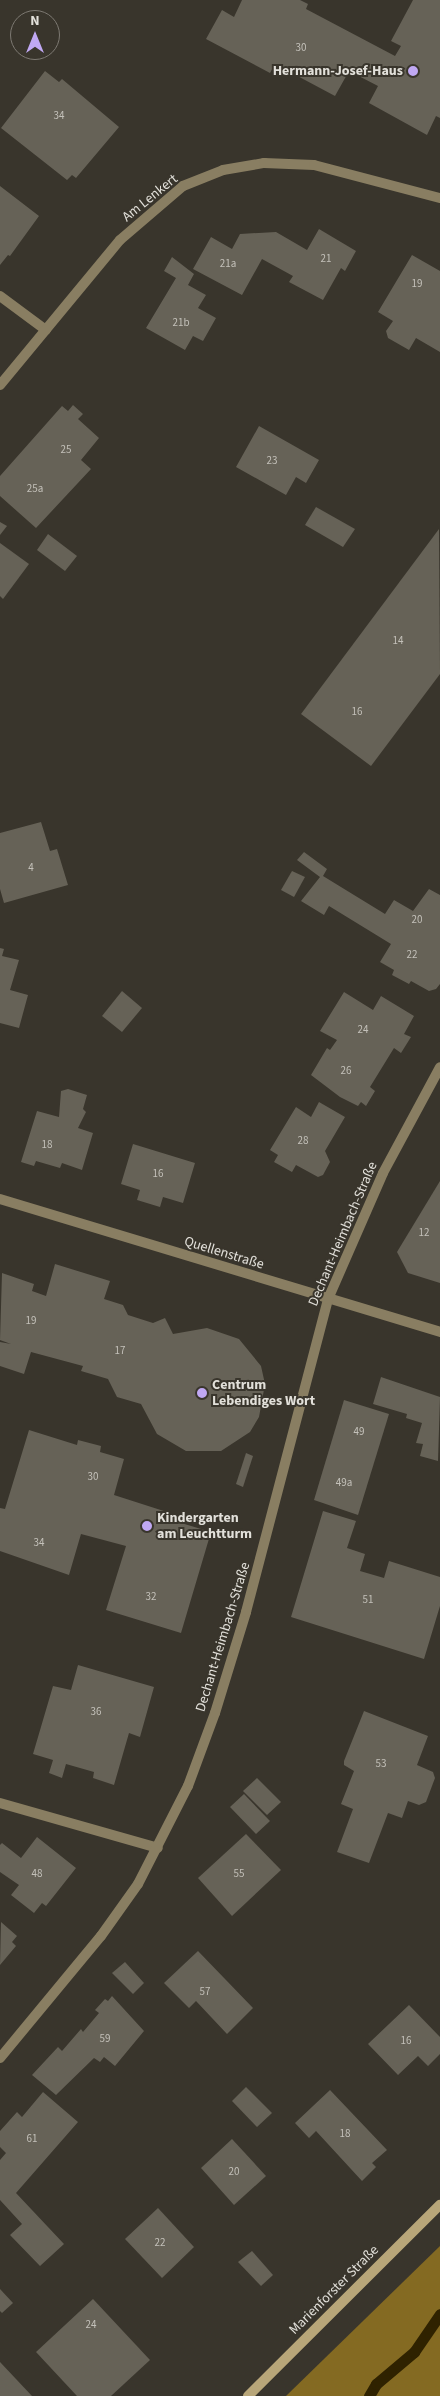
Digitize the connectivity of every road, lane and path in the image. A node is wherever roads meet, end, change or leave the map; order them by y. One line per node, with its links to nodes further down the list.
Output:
1 (440, 198): 3 (street, Am Lenkert)
2 (0, 296): 3 (street)
3 (46, 330): 4 (street, Am Lenkert)
4 (0, 385)
5 (440, 1067): 7 (street, Dechant-Heimbach-Straße)
6 (0, 1199): 7 (street, Quellenstraße)
7 (328, 1299): 8 (street, Quellenstraße); 10 (street, Dechant-Heimbach-Straße)
8 (440, 1332)
9 (0, 1803): 10 (street)
10 (158, 1848): 11 (street, Dechant-Heimbach-Straße)
11 (0, 2058)
12 (440, 2205): 13 (main road, Marienforster Straße)
13 (248, 2396)

